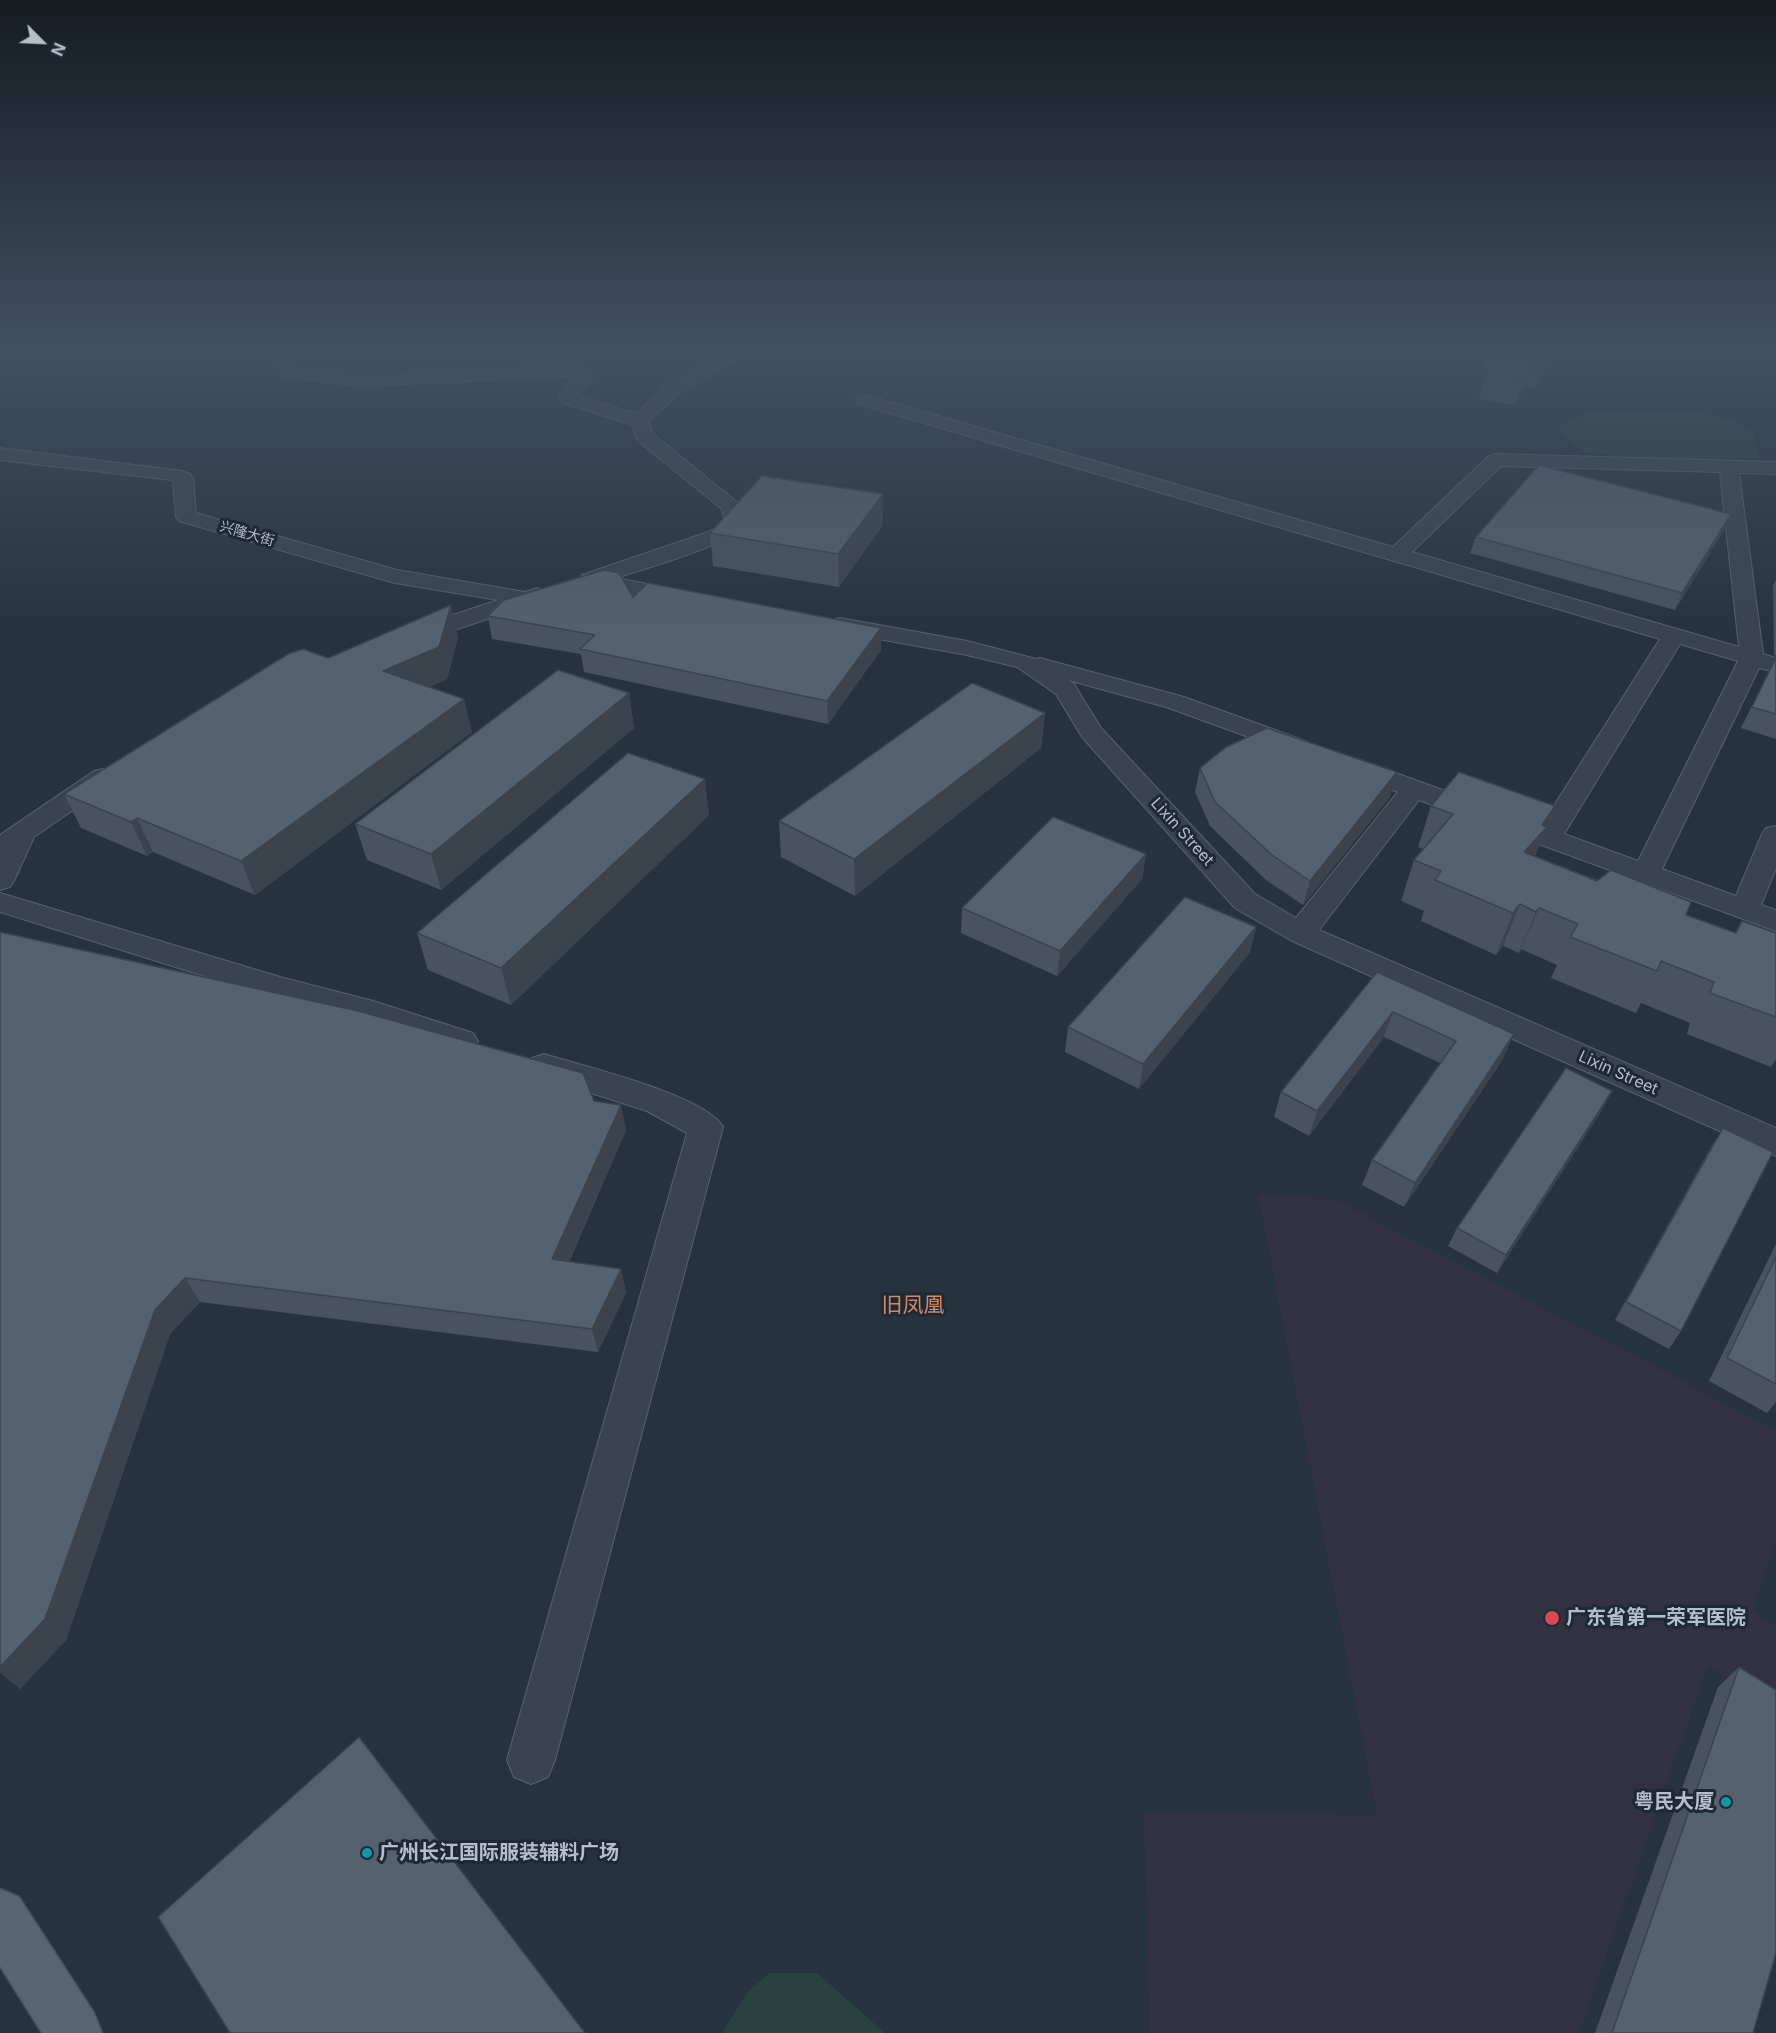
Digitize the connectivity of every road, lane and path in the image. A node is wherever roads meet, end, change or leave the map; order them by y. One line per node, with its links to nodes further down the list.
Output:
1 (661, 449): 7 (street)
2 (1033, 449): 6 (street)
3 (0, 454): 8 (street, 兴隆大街)
4 (1729, 467): 5 (street); 6 (street); 13 (street)
5 (1776, 468)
6 (1397, 555): 11 (street)
7 (572, 585): 8 (street); 9 (street)
8 (526, 598): 12 (street)
9 (708, 602)
10 (814, 621): 14 (street, Lixin Street)
11 (1674, 635): 13 (street); 19 (street)
12 (393, 643)
13 (1752, 658): 15 (street); 21 (street)
14 (1025, 662): 17 (street); 26 (street, Lixin Street)
15 (1776, 665)
16 (116, 768): 20 (street)
17 (1414, 789): 19 (street); 26 (street)
18 (1776, 834): 24 (street)
19 (1548, 837): 21 (street)
20 (7, 839): 22 (street)
21 (1646, 873): 24 (street)
22 (0, 880)
23 (0, 902): 28 (street)
24 (1745, 909): 25 (street)
25 (1776, 921)
26 (1300, 933): 27 (street, Lixin Street)
27 (1776, 1143)
28 (531, 1760)
29 (0, 1916): 30 (main road)
30 (74, 2033)

